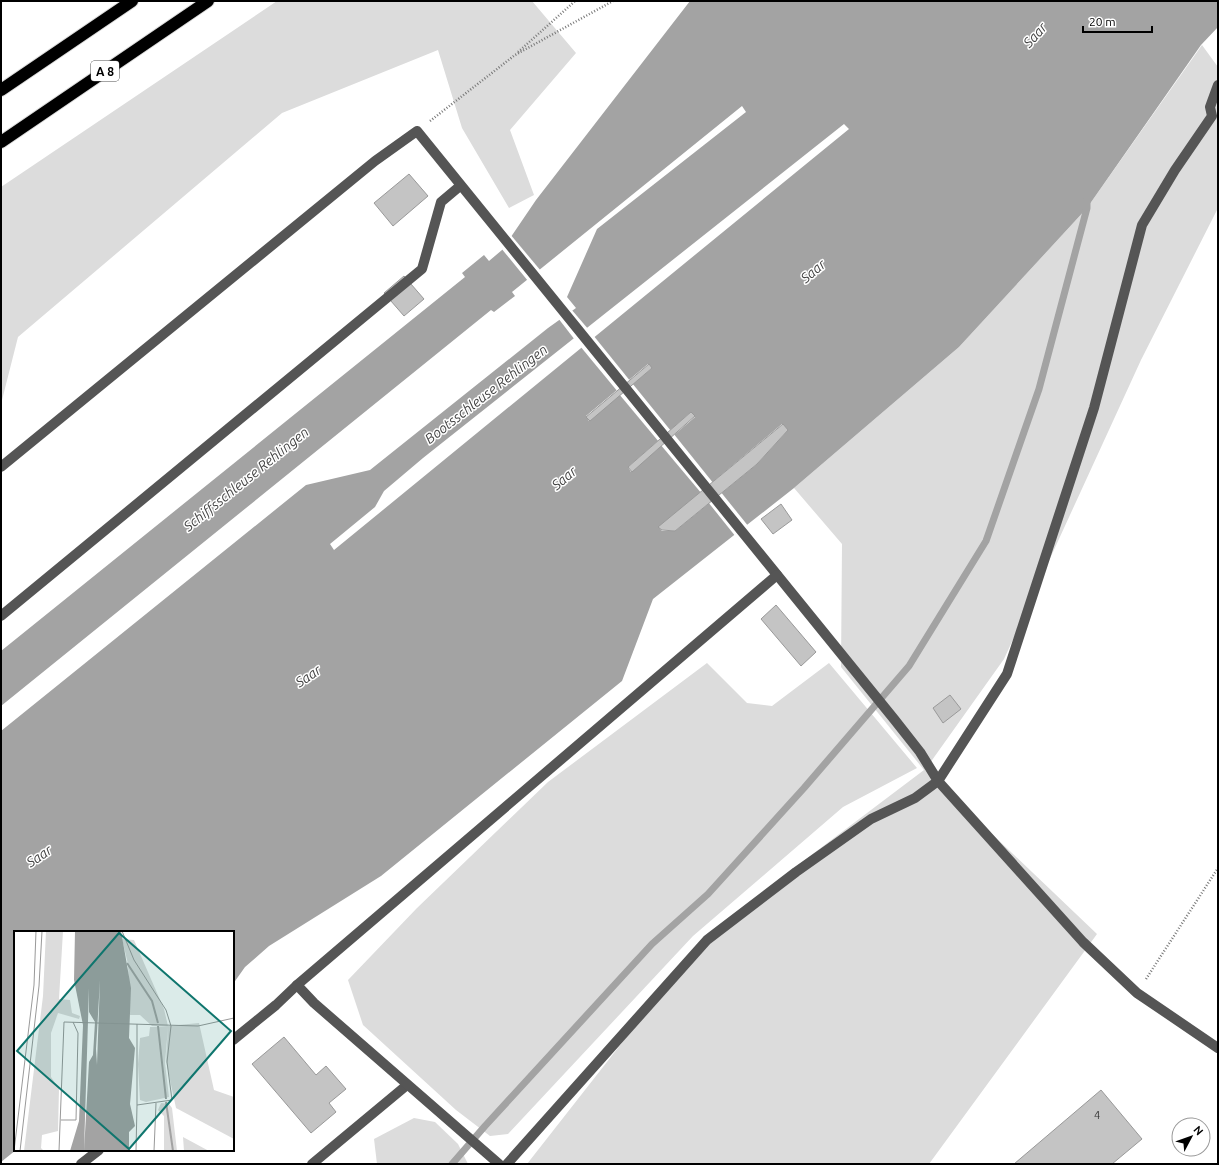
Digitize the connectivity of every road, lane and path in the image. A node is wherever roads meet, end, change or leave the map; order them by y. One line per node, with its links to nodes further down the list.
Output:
1 (132, 1): 7 (highway)
2 (208, 1): 9 (highway, A 8)
3 (576, 1): 5 (path)
4 (613, 1): 5 (path)
5 (515, 55): 8 (path)
6 (1218, 85): 14 (street)
7 (1, 90)
8 (417, 131): 10 (street); 11 (street)
9 (1, 142)
10 (460, 186): 12 (street); 13 (street)
11 (1, 468)
12 (777, 575): 14 (street); 16 (street)
13 (1, 616)
14 (938, 781): 17 (street); 25 (street)
15 (1218, 868): 17 (path)
16 (297, 985): 18 (street); 20 (street)
17 (1137, 993): 19 (street)
18 (234, 1039)
19 (1218, 1048)
20 (407, 1085): 23 (street); 24 (street)
21 (98, 1151): 22 (street)
22 (82, 1164)
23 (312, 1164)
24 (499, 1164)
25 (507, 1164)

